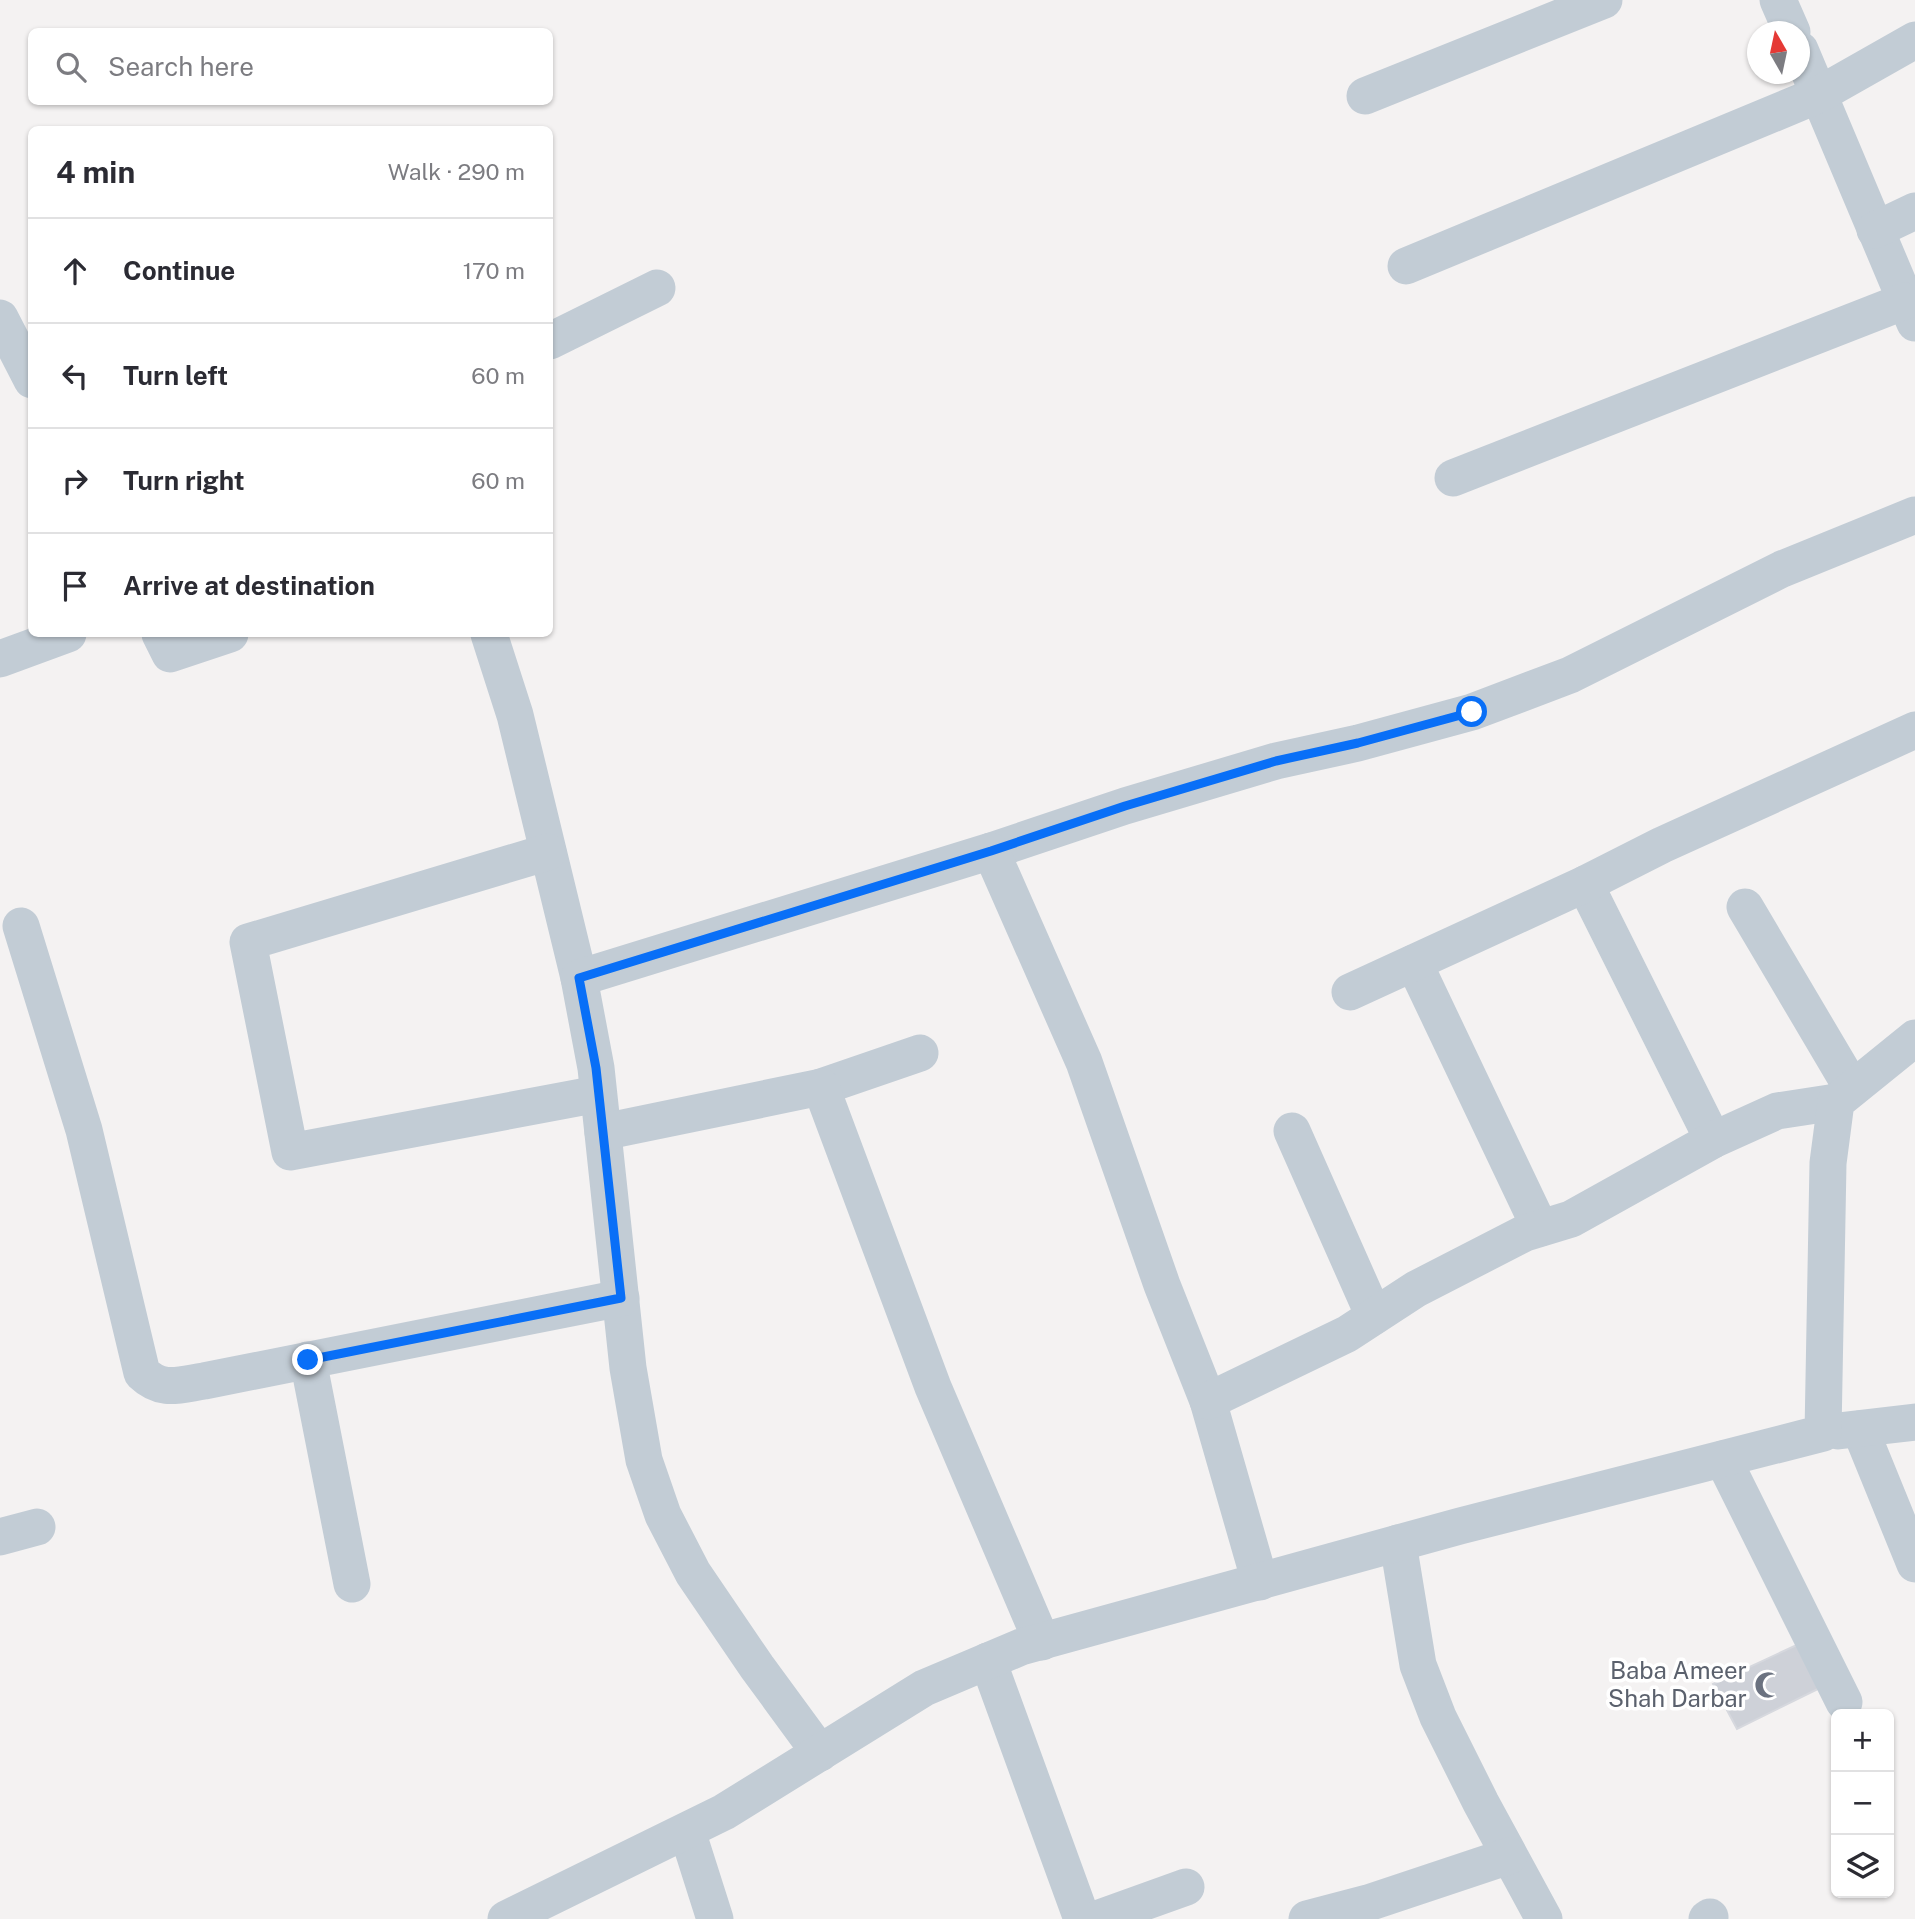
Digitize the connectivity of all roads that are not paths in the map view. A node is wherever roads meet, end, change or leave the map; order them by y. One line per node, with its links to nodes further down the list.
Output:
1 (1604, 0): 7 (street)
2 (1779, 0): 3 (street)
3 (1788, 21)
4 (1915, 40): 6 (street)
5 (1810, 74): 6 (street)
6 (1818, 94): 9 (street); 10 (street)
7 (1365, 96)
8 (1915, 211): 9 (street)
9 (1875, 230): 12 (street)
10 (1406, 266)
11 (657, 288): 14 (street)
12 (1910, 313): 16 (street)
13 (0, 318): 15 (street)
14 (553, 340)
15 (28, 372)
16 (1454, 478)
17 (1915, 515): 24 (street)
18 (60, 637): 22 (street)
19 (162, 637): 20 (street)
20 (221, 637)
21 (490, 637): 25 (street)
22 (0, 659)
23 (1915, 730): 26 (street)
24 (991, 851): 30 (street); 44 (street)
25 (548, 852): 30 (street); 35 (street)
26 (1585, 884): 29 (street); 39 (street)
27 (1745, 907): 36 (street)
28 (21, 926): 43 (street)
29 (1414, 963): 31 (street); 40 (street)
30 (579, 978): 35 (street)
31 (1350, 992)
32 (1915, 1038): 36 (street)
33 (920, 1054): 34 (street)
34 (821, 1087): 38 (street); 55 (street)
35 (598, 1094): 38 (street)
36 (1844, 1095): 39 (street); 47 (street)
37 (1292, 1131): 42 (street)
38 (603, 1132): 41 (street)
39 (1713, 1140): 40 (street)
40 (1540, 1228): 42 (street)
41 (621, 1298): 43 (street); 58 (street)
42 (1374, 1316): 44 (street)
43 (308, 1360): 54 (street)
44 (1208, 1401): 53 (street)
45 (1915, 1422): 46 (street)
46 (1860, 1429): 47 (street); 52 (street)
47 (1823, 1433): 48 (street)
48 (1723, 1459): 51 (street); 57 (street)
49 (37, 1527): 50 (street)
50 (0, 1537)
51 (1398, 1543): 53 (street); 60 (street)
52 (1915, 1564)
53 (1260, 1582): 55 (street)
54 (352, 1584)
55 (1042, 1642): 56 (street)
56 (988, 1661): 58 (street); 64 (street)
57 (1844, 1702)
58 (820, 1753): 59 (street)
59 (687, 1831): 62 (street); 63 (street)
60 (1509, 1856): 66 (street); 67 (street)
61 (1186, 1887): 65 (street)
62 (506, 1919)
63 (715, 1919)
64 (1082, 1919)
65 (1097, 1919)
66 (1307, 1919)
67 (1544, 1919)

